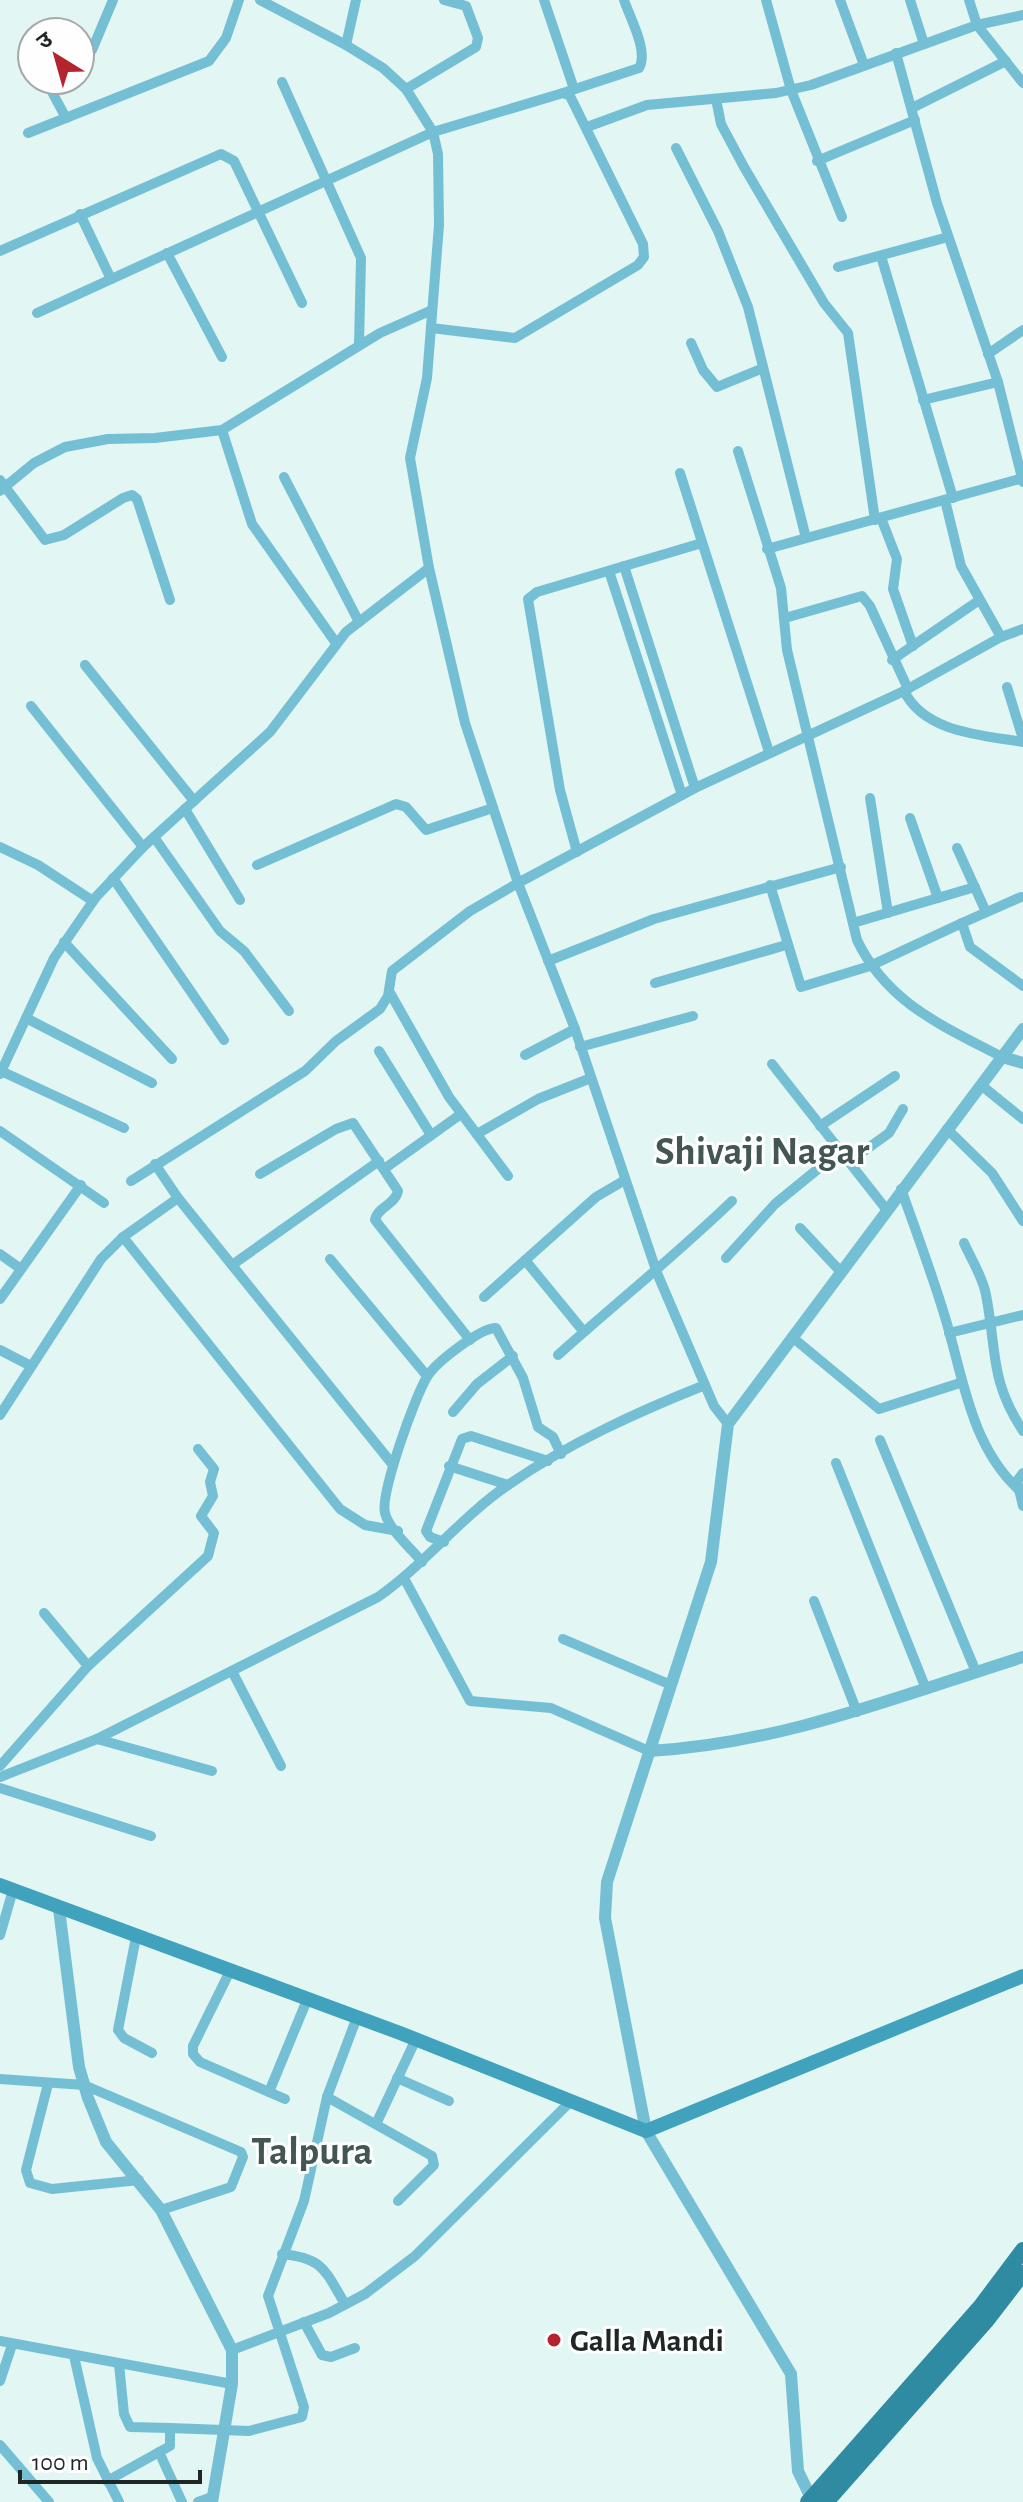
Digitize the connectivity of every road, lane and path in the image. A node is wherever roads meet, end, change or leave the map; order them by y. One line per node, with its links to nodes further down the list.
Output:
1 (113, 0): 14 (street)
2 (239, 0): 29 (street)
3 (260, 0): 16 (street)
4 (356, 0): 16 (street)
5 (444, 0): 22 (street)
6 (544, 0): 23 (street)
7 (624, 0): 23 (street)
8 (766, 0): 24 (street)
9 (840, 0): 19 (street)
10 (910, 0): 15 (street)
11 (969, 0): 13 (street)
12 (1023, 15): 13 (street)
13 (977, 25): 15 (street); 18 (street)
14 (96, 40)
15 (924, 44): 17 (street)
16 (346, 45): 22 (street)
17 (896, 53): 19 (street); 28 (street)
18 (1006, 61): 21 (street); 28 (street)
19 (864, 65): 24 (street)
20 (282, 82): 35 (street)
21 (1023, 83)
22 (406, 89): 31 (street)
23 (574, 89): 25 (street)
24 (791, 90): 27 (street); 34 (street)
25 (563, 93): 30 (street); 31 (street)
26 (54, 96): 29 (street)
27 (716, 99): 30 (street); 64 (street)
28 (913, 114): 34 (street); 39 (street)
29 (66, 118): 32 (street)
30 (587, 127): 48 (street)
31 (433, 132): 35 (street); 46 (street)
32 (28, 133)
33 (676, 148): 54 (street)
34 (817, 161): 38 (street)
35 (328, 180): 36 (street); 51 (street)
36 (259, 212): 37 (street); 41 (street); 45 (street)
37 (80, 214): 40 (street); 44 (street)
38 (842, 217)
39 (948, 237): 42 (street); 52 (street)
40 (0, 251)
41 (167, 253): 44 (street); 53 (street)
42 (881, 256): 43 (street); 56 (street)
43 (838, 267)
44 (111, 279): 47 (street)
45 (302, 303)
46 (432, 310): 48 (street); 51 (street)
47 (37, 313)
48 (431, 328): 69 (street)
49 (1023, 330): 52 (street)
50 (691, 343): 54 (street)
51 (359, 345): 57 (street)
52 (988, 354): 55 (street)
53 (222, 357)
54 (763, 368): 65 (street)
55 (998, 382): 56 (street); 61 (street)
56 (923, 400): 63 (street)
57 (222, 430): 62 (street); 77 (street)
58 (738, 451): 67 (street)
59 (680, 473): 66 (street)
60 (284, 477): 74 (street)
61 (1023, 479): 63 (street)
62 (2, 486): 71 (street)
63 (949, 499): 64 (street); 72 (street)
64 (878, 519): 65 (street); 78 (street)
65 (806, 538): 67 (street)
66 (702, 543): 68 (street); 88 (street)
67 (767, 549): 73 (street)
68 (624, 566): 70 (street); 79 (street)
69 (429, 568): 74 (street); 93 (street)
70 (609, 571): 80 (street); 99 (street)
71 (170, 600)
72 (978, 601): 76 (street); 78 (street)
73 (785, 618): 81 (street); 86 (street)
74 (359, 622): 77 (street)
75 (1023, 629): 76 (street)
76 (1001, 637): 84 (street)
77 (336, 643): 92 (street)
78 (913, 646): 81 (street)
79 (653, 655): 80 (street); 89 (street)
80 (638, 660): 90 (street)
81 (892, 660): 84 (street)
82 (85, 665): 92 (street)
83 (1007, 687): 87 (street)
84 (906, 690): 86 (street); 87 (street)
85 (31, 706): 97 (street)
86 (809, 734): 88 (street); 101 (street)
87 (1023, 741)
88 (769, 752): 89 (street)
89 (695, 788): 90 (street)
90 (682, 795): 99 (street)
91 (870, 798): 111 (street)
92 (190, 805): 95 (street); 108 (street)
93 (493, 808): 100 (street); 103 (street)
94 (910, 818): 107 (street)
95 (154, 837): 97 (street); 121 (street)
96 (0, 847): 109 (street)
97 (143, 847): 102 (street)
98 (957, 848): 105 (street)
99 (577, 852): 103 (street)
100 (257, 865)
101 (841, 867): 104 (street); 112 (street)
102 (113, 878): 109 (street); 126 (street)
103 (518, 883): 116 (street); 120 (street)
104 (770, 885): 115 (street); 116 (street)
105 (975, 887): 107 (street); 110 (street)
106 (1021, 897): 110 (street)
107 (938, 898): 111 (street)
108 (240, 900)
109 (93, 901): 114 (street)
110 (986, 912): 113 (street)
111 (888, 913): 112 (street)
112 (853, 923): 117 (street)
113 (962, 923): 117 (street); 119 (street)
114 (64, 942): 123 (street); 131 (street)
115 (786, 945): 117 (street); 118 (street)
116 (548, 961): 124 (street)
117 (870, 966): 130 (street)
118 (655, 983)
119 (1023, 986)
120 (389, 991): 140 (street); 150 (street)
121 (289, 1011)
122 (693, 1016): 127 (street)
123 (26, 1018): 134 (street); 137 (street)
124 (575, 1029): 127 (street); 129 (street)
125 (1023, 1029): 130 (street)
126 (224, 1040)
127 (580, 1047): 136 (street)
128 (379, 1051): 147 (street)
129 (525, 1055)
130 (1002, 1057): 132 (street); 138 (street)
131 (172, 1059)
132 (1023, 1063)
133 (772, 1064): 142 (street)
134 (1, 1073): 143 (street)
135 (895, 1076): 142 (street)
136 (591, 1078): 146 (street); 154 (street)
137 (152, 1083)
138 (981, 1085): 141 (street); 144 (street)
139 (903, 1109): 149 (street)
140 (461, 1114): 146 (street); 147 (street)
141 (1023, 1119)
142 (820, 1126): 148 (street)
143 (124, 1128)
144 (947, 1129): 157 (street); 162 (street)
145 (0, 1131): 156 (street)
146 (477, 1134): 153 (street)
147 (431, 1135): 151 (street)
148 (840, 1151): 149 (street); 167 (street)
149 (849, 1162): 161 (street)
150 (155, 1164): 155 (street); 158 (street)
151 (382, 1165): 152 (street); 170 (street); 181 (street)
152 (260, 1174)
153 (508, 1176)
154 (625, 1180): 169 (street); 173 (street)
155 (131, 1181)
156 (81, 1185): 160 (street); 171 (street)
157 (901, 1189): 161 (street); 179 (street)
158 (178, 1198): 164 (street); 170 (street)
159 (732, 1201): 173 (street)
160 (104, 1203)
161 (886, 1209): 172 (street)
162 (1023, 1221)
163 (800, 1228): 172 (street)
164 (123, 1237): 185 (street); 204 (street)
165 (964, 1243): 177 (street)
166 (0, 1254): 171 (street)
167 (726, 1258)
168 (330, 1259): 186 (street)
169 (525, 1260): 174 (street); 178 (street)
170 (232, 1265): 198 (street)
171 (21, 1269): 175 (street)
172 (840, 1271): 180 (street)
173 (657, 1273): 178 (street); 188 (street)
174 (484, 1297)
175 (0, 1299)
176 (1023, 1315): 177 (street)
177 (989, 1324): 179 (street); 192 (street)
178 (584, 1332): 183 (street)
179 (949, 1333): 187 (street)
180 (792, 1337): 187 (street); 191 (street)
181 (470, 1340): 184 (street); 186 (street)
182 (0, 1350): 185 (street)
183 (558, 1355)
184 (513, 1356): 189 (street); 195 (street)
185 (31, 1366): 190 (street)
186 (427, 1376): 198 (street)
187 (960, 1383): 202 (street)
188 (705, 1385): 191 (street); 195 (street)
189 (453, 1412)
190 (0, 1415)
191 (728, 1424): 215 (street)
192 (1023, 1431)
193 (880, 1440): 213 (street)
194 (198, 1449): 212 (street)
195 (561, 1454): 196 (street)
196 (548, 1461): 199 (street); 201 (street)
197 (836, 1463): 216 (street)
198 (393, 1465): 204 (street)
199 (449, 1466): 201 (street); 205 (street)
200 (1023, 1473): 202 (street)
201 (508, 1485): 205 (street)
202 (1018, 1489): 203 (street)
203 (1023, 1506)
204 (398, 1531): 206 (street)
205 (444, 1542): 206 (street)
206 (422, 1562): 207 (street)
207 (404, 1578): 214 (street); 219 (street)
208 (814, 1601): 217 (street)
209 (44, 1613): 212 (street)
210 (563, 1639): 215 (street)
211 (1023, 1657): 213 (street)
212 (88, 1666): 220 (street)
213 (976, 1672): 216 (street)
214 (233, 1673): 218 (street); 221 (street)
215 (671, 1685): 219 (street)
216 (926, 1689): 217 (street)
217 (857, 1712): 219 (street)
218 (97, 1739): 222 (street); 223 (street)
219 (649, 1751): 246 (street)
220 (0, 1766)
221 (281, 1766)
222 (212, 1771)
223 (0, 1777)
224 (0, 1788): 225 (street)
225 (151, 1836)
226 (7, 1888): 227 (main road); 228 (street)
227 (59, 1909): 229 (main road); 239 (street)
228 (0, 1935)
229 (136, 1937): 230 (main road); 235 (street)
230 (230, 1971): 232 (main road); 240 (street)
231 (1023, 1976): 246 (main road)
232 (307, 2000): 233 (main road); 240 (street)
233 (357, 2017): 234 (main road); 241 (street)
234 (416, 2039): 236 (street); 244 (main road)
235 (152, 2053)
236 (397, 2078): 243 (street); 245 (street)
237 (0, 2079): 238 (street)
238 (48, 2084): 239 (street); 247 (street)
239 (84, 2085): 247 (street); 249 (street)
240 (269, 2092): 242 (street)
241 (327, 2097): 245 (street); 251 (street)
242 (285, 2099)
243 (449, 2101)
244 (570, 2102): 246 (main road); 253 (street)
245 (376, 2124): 248 (street)
246 (646, 2131): 270 (street)
247 (139, 2180): 249 (street)
248 (398, 2201)
249 (161, 2210): 259 (street)
250 (1023, 2250): 270 (main road)
251 (282, 2254): 253 (street); 255 (street)
252 (1023, 2273): 270 (main road)
253 (345, 2304): 254 (street)
254 (304, 2322): 255 (street); 258 (street)
255 (278, 2333): 259 (street); 265 (street)
256 (0, 2341): 257 (street)
257 (12, 2345): 260 (street); 262 (street)
258 (355, 2348)
259 (232, 2350): 263 (street)
260 (74, 2356): 261 (street); 268 (street)
261 (119, 2364): 263 (street); 264 (street)
262 (0, 2381)
263 (232, 2384): 265 (street)
264 (170, 2428): 265 (street); 267 (street)
265 (224, 2431): 269 (street)
266 (2, 2451): 271 (street)
267 (159, 2452): 268 (street); 273 (street)
268 (107, 2481): 272 (street)
269 (212, 2500): 274 (street)
270 (814, 2501)
271 (49, 2502)
272 (119, 2502)
273 (182, 2502)
274 (198, 2502)

